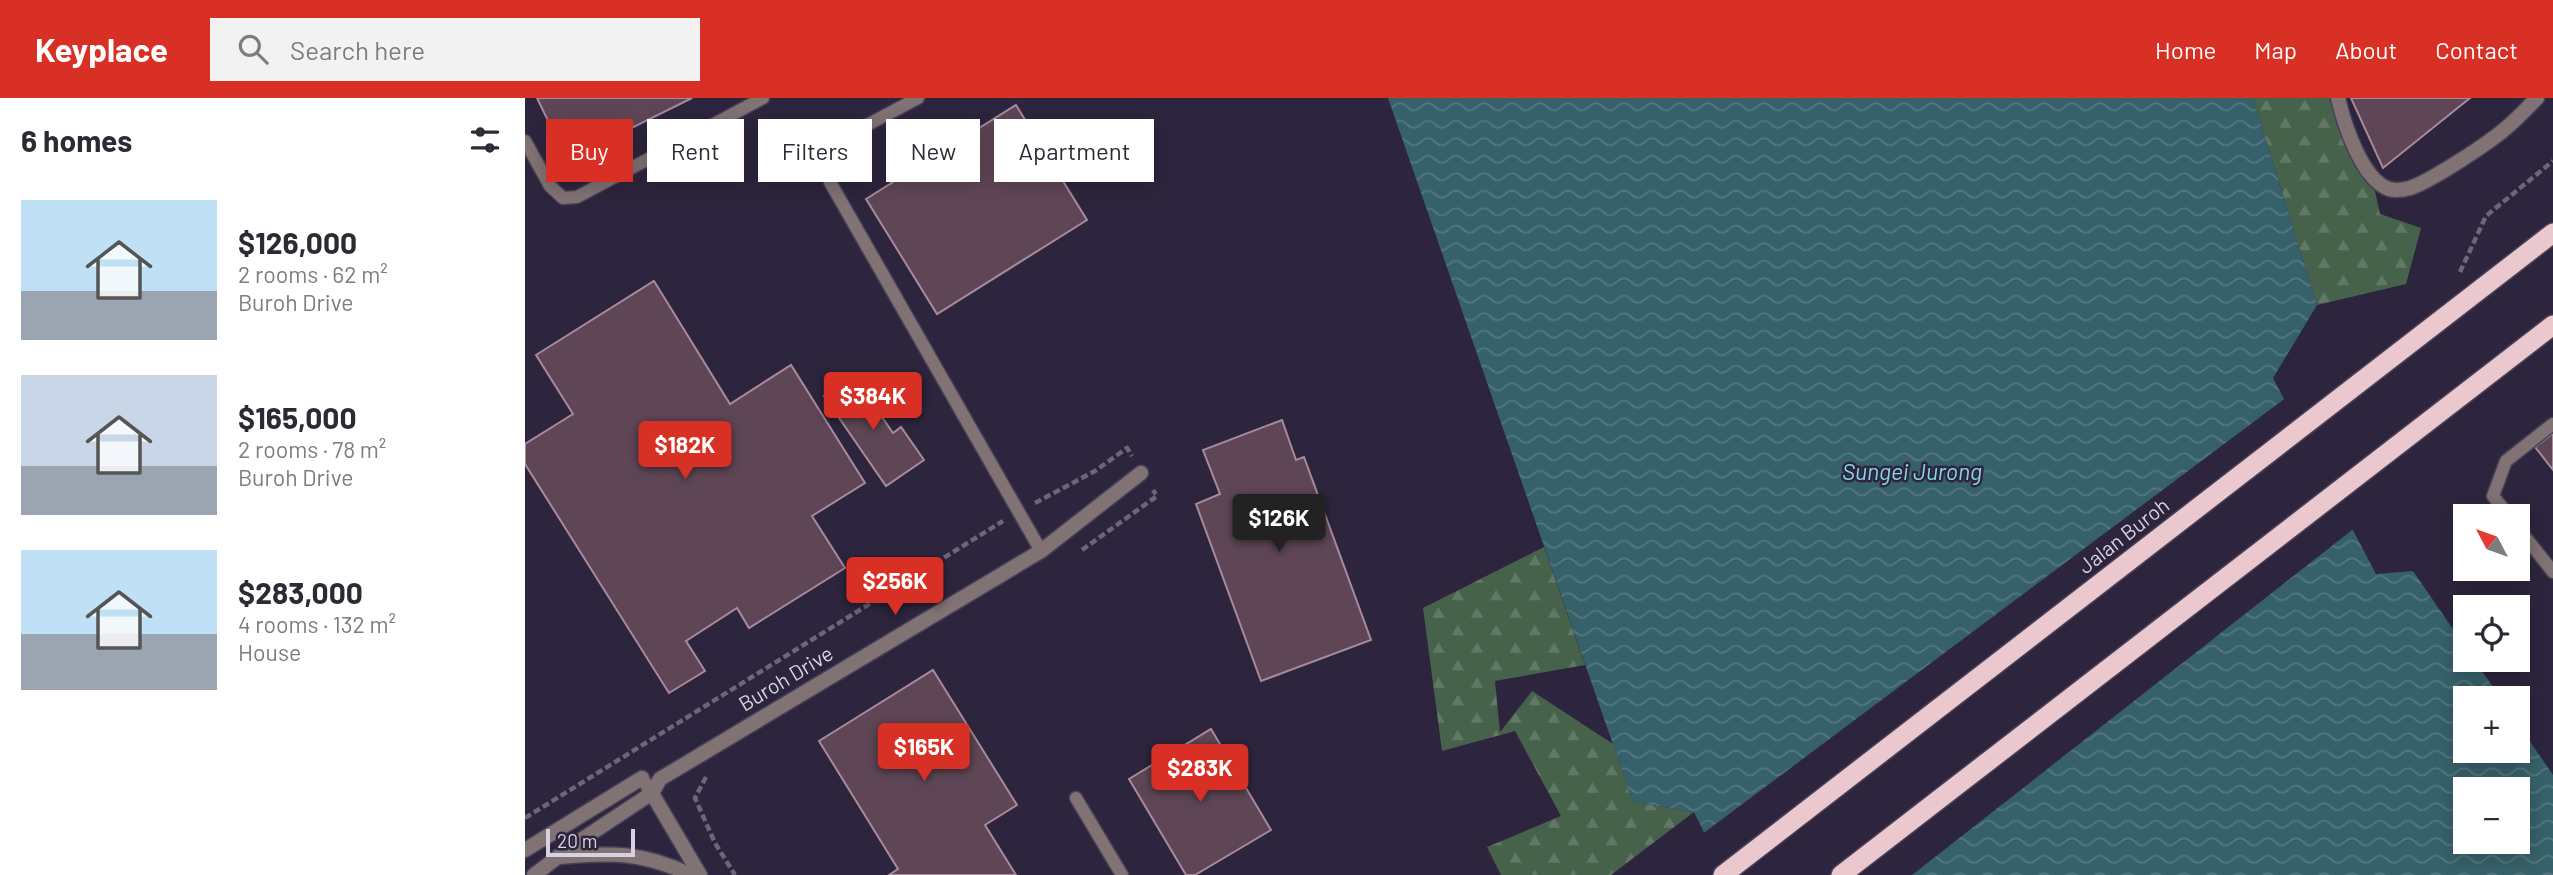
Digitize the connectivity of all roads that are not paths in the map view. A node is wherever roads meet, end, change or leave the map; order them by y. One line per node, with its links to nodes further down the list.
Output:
1 (763, 98): 5 (lane)
2 (918, 98): 12 (lane)
3 (2338, 98): 4 (street)
4 (2537, 98)
5 (525, 141)
6 (2553, 233): 24 (highway, Jalan Buroh)
7 (2553, 325): 25 (highway)
8 (2553, 425): 10 (lane)
9 (1141, 473): 12 (street, Buroh Drive)
10 (2499, 504)
11 (2531, 544): 13 (lane)
12 (1041, 551): 15 (street, Buroh Drive)
13 (2553, 572)
14 (642, 778): 15 (street); 16 (street); 18 (street)
15 (660, 779): 16 (street, Buroh Drive)
16 (652, 793): 19 (street, Buroh Drive); 22 (street)
17 (1076, 797): 23 (lane)
18 (525, 849)
19 (558, 858): 20 (street, Buroh Drive); 21 (street)
20 (534, 875)
21 (691, 875)
22 (700, 875)
23 (1122, 875)
24 (1723, 875)
25 (1841, 875)

